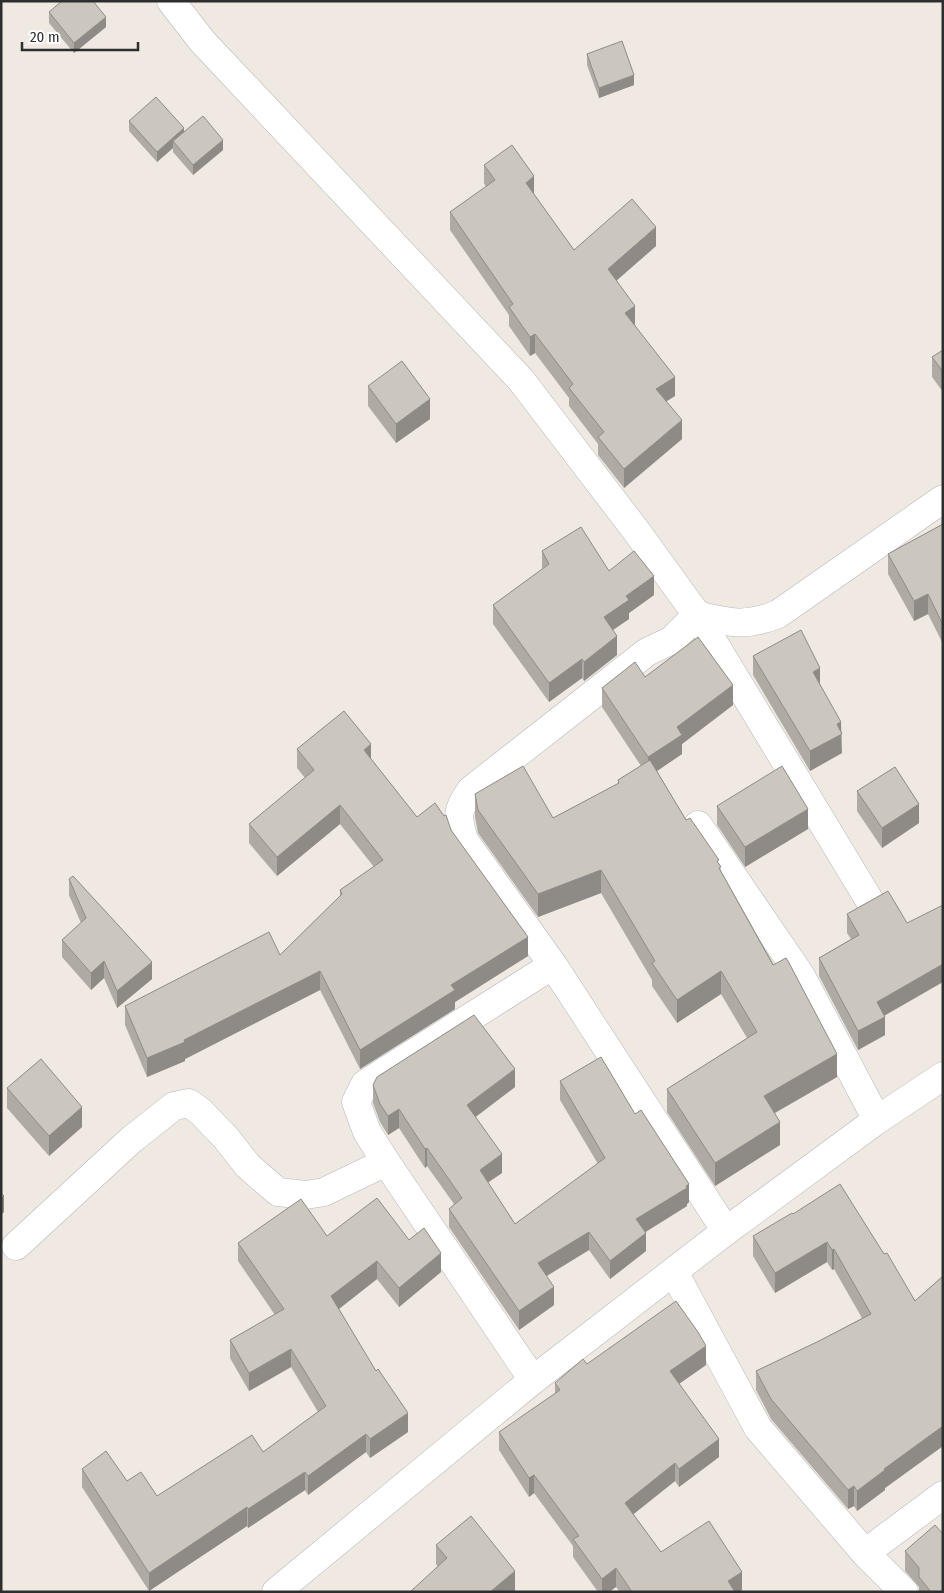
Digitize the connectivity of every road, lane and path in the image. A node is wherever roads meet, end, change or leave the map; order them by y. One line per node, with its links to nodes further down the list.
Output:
1 (170, 1): 3 (street)
2 (943, 499): 3 (street)
3 (697, 615): 5 (street); 6 (street)
4 (698, 825): 8 (street)
5 (868, 898)
6 (553, 965): 9 (street); 10 (street)
7 (943, 1076): 8 (street)
8 (877, 1120): 10 (street)
9 (386, 1162): 11 (street); 13 (street)
10 (726, 1231): 12 (street)
11 (16, 1246)
12 (674, 1272): 13 (street); 15 (street)
13 (533, 1380): 16 (street)
14 (943, 1494): 15 (street)
15 (865, 1553): 17 (street)
16 (276, 1592)
17 (904, 1592)

